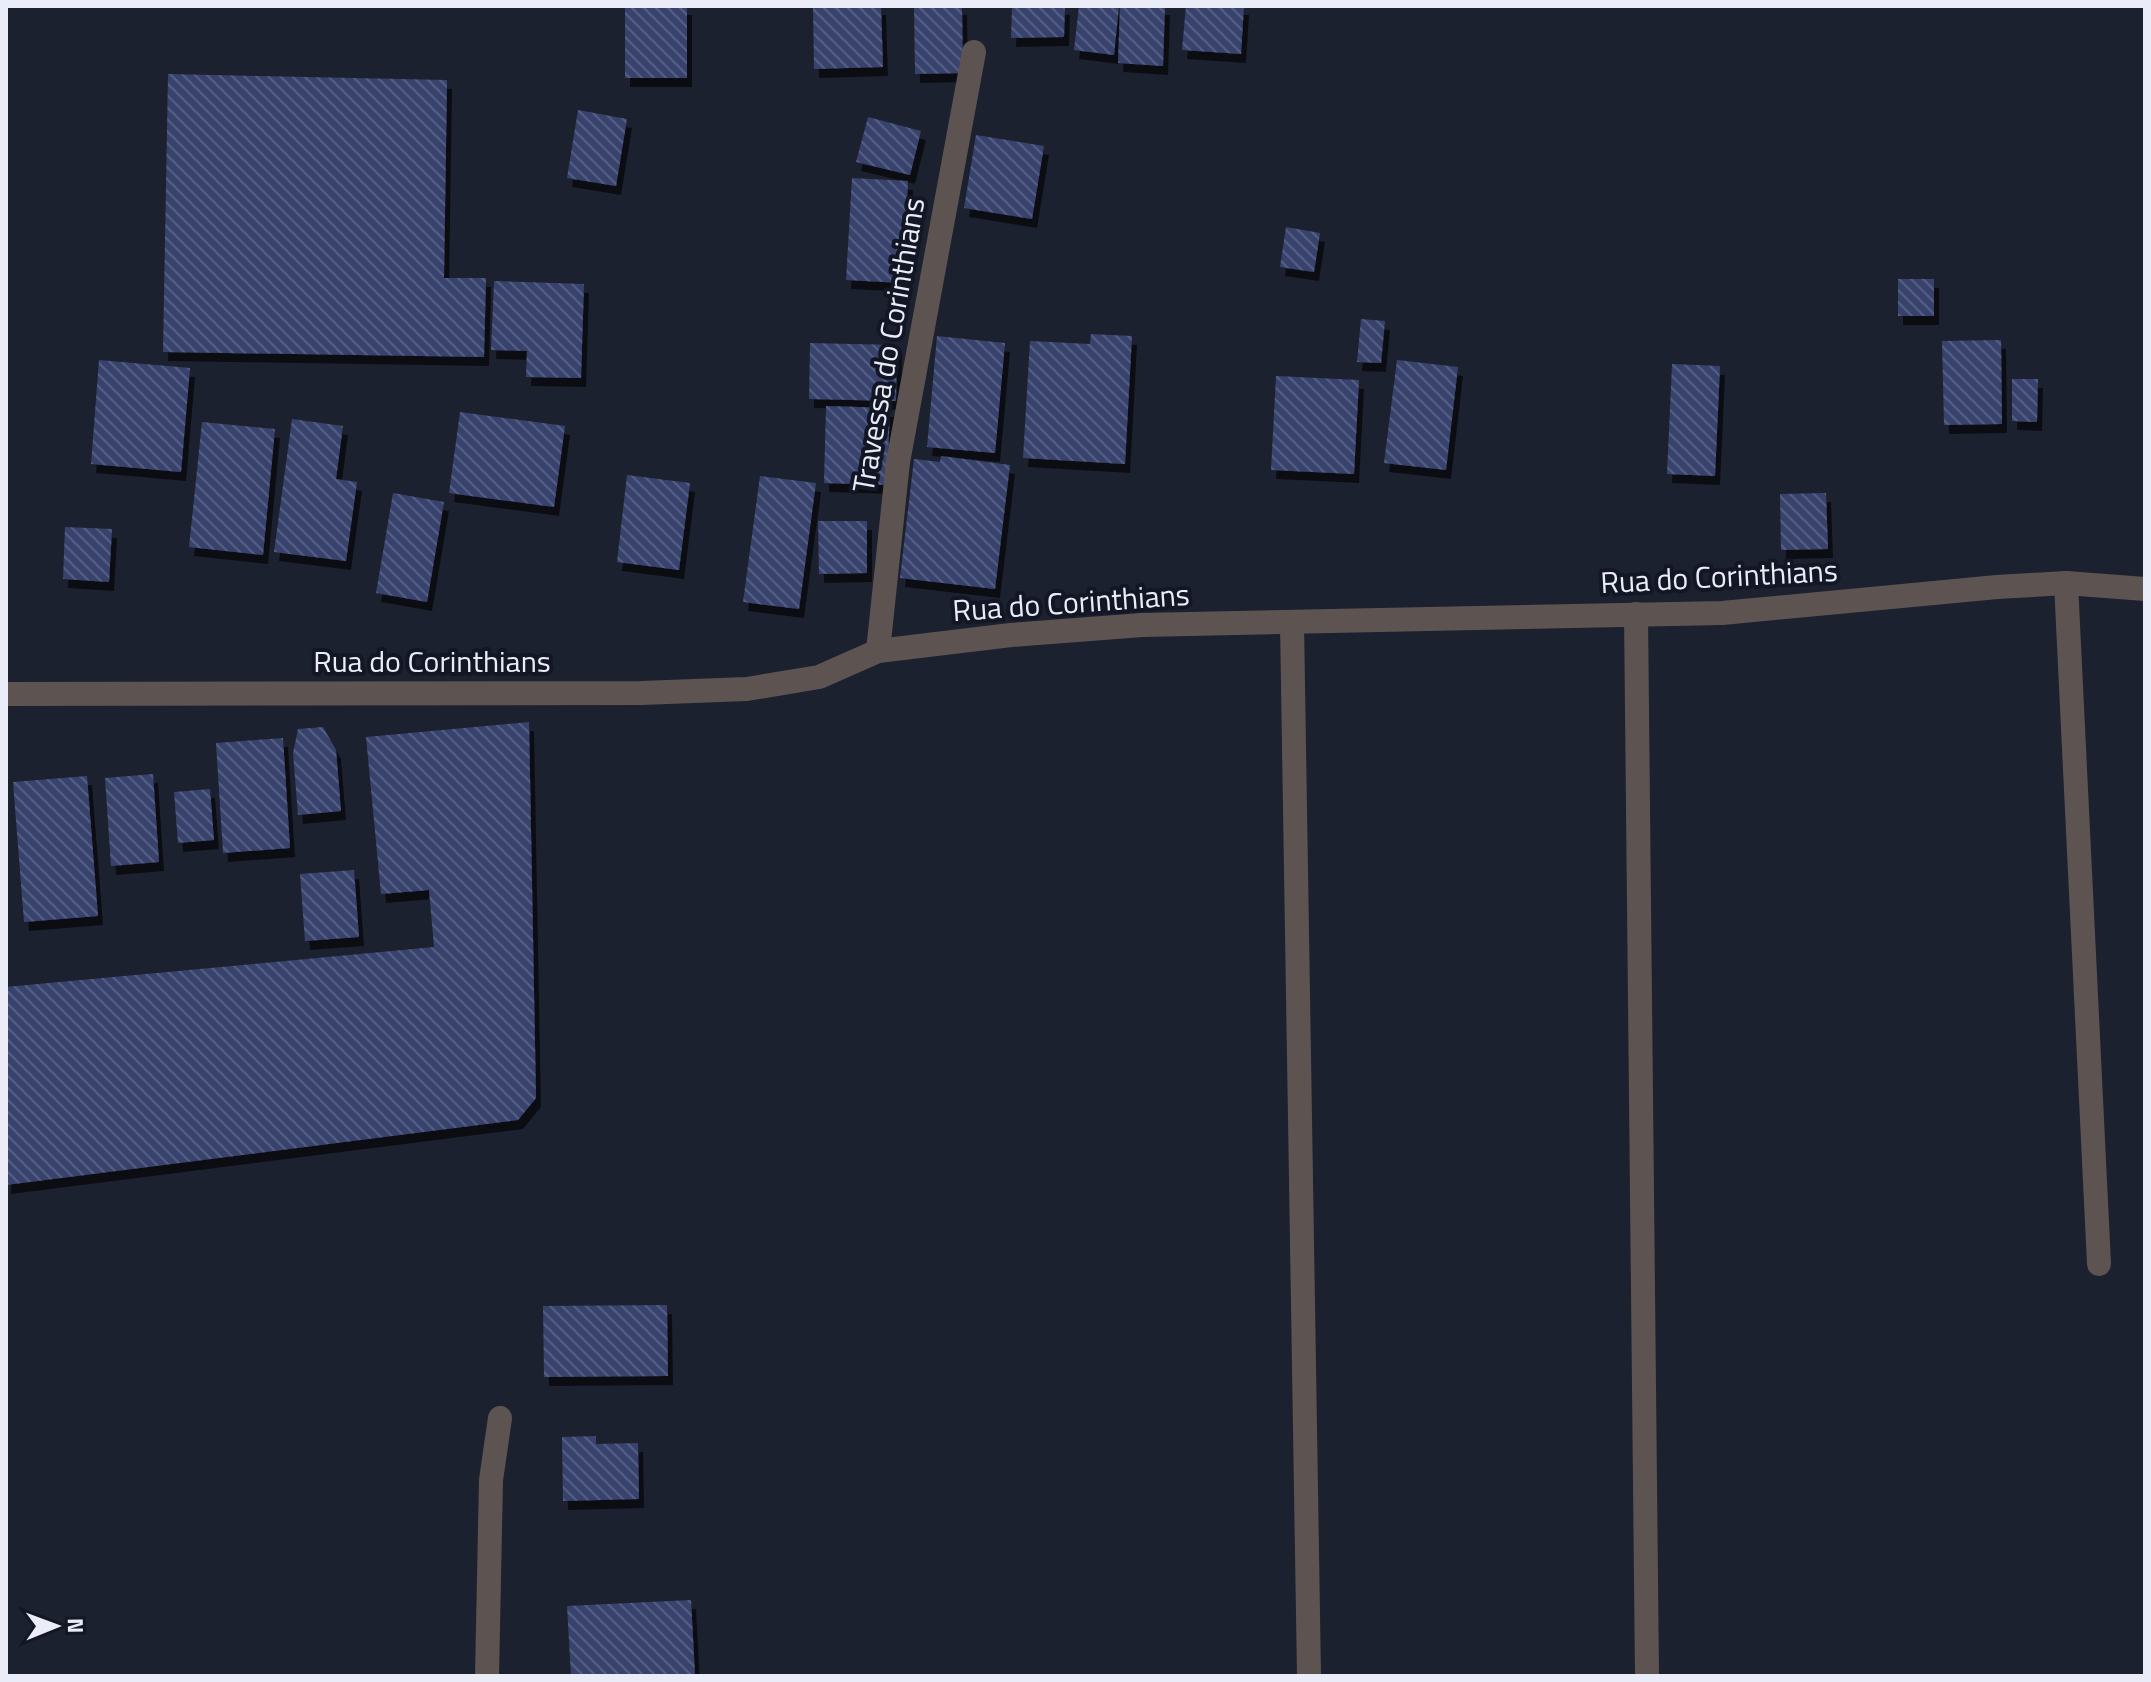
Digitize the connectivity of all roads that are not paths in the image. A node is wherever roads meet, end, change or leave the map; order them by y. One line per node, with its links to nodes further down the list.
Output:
1 (974, 52): 6 (street, Travessa do Corinthians)
2 (2066, 583): 3 (street, Rua do Corinthians); 4 (street, Rua do Corinthians); 8 (street)
3 (2145, 589)
4 (1636, 614): 5 (street, Rua do Corinthians); 12 (street)
5 (1292, 623): 6 (street, Rua do Corinthians); 11 (street)
6 (878, 651): 7 (street, Rua do Corinthians)
7 (6, 694)
8 (2099, 1264)
9 (500, 1418): 10 (street)
10 (487, 1676)
11 (1309, 1676)
12 (1647, 1676)

